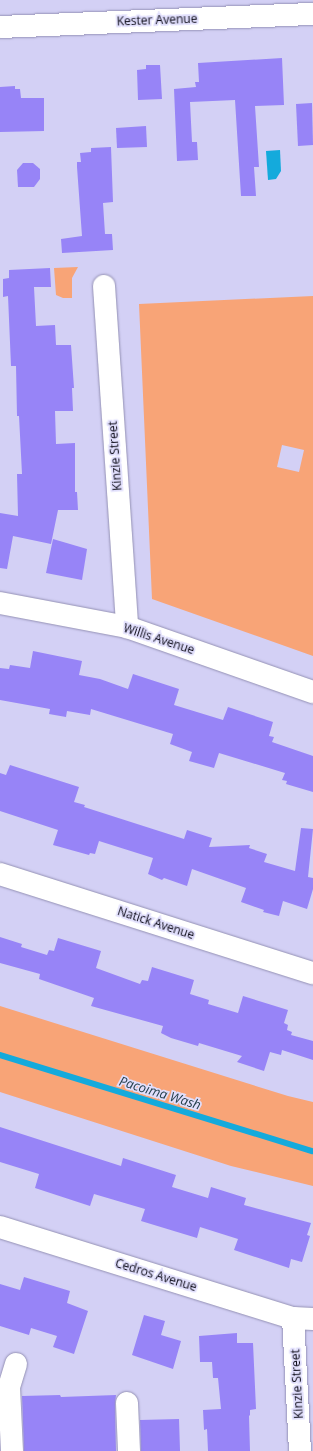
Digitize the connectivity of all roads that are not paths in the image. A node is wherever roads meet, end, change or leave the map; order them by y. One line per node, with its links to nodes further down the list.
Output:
1 (282, 8): 2 (street, Kester Avenue); 3 (street, Kester Avenue)
2 (313, 14)
3 (0, 27)
4 (104, 286): 6 (street, Kinzie Street)
5 (0, 603): 6 (street, Willis Avenue)
6 (127, 627): 7 (street, Willis Avenue)
7 (313, 692)
8 (0, 874): 9 (street, Natick Avenue)
9 (313, 973)
10 (0, 1227): 11 (street, Cedros Avenue)
11 (303, 1318): 16 (street, Kinzie Street)
12 (16, 1364): 14 (street)
13 (127, 1403): 15 (street)
14 (12, 1451)
15 (129, 1451)
16 (300, 1451)

